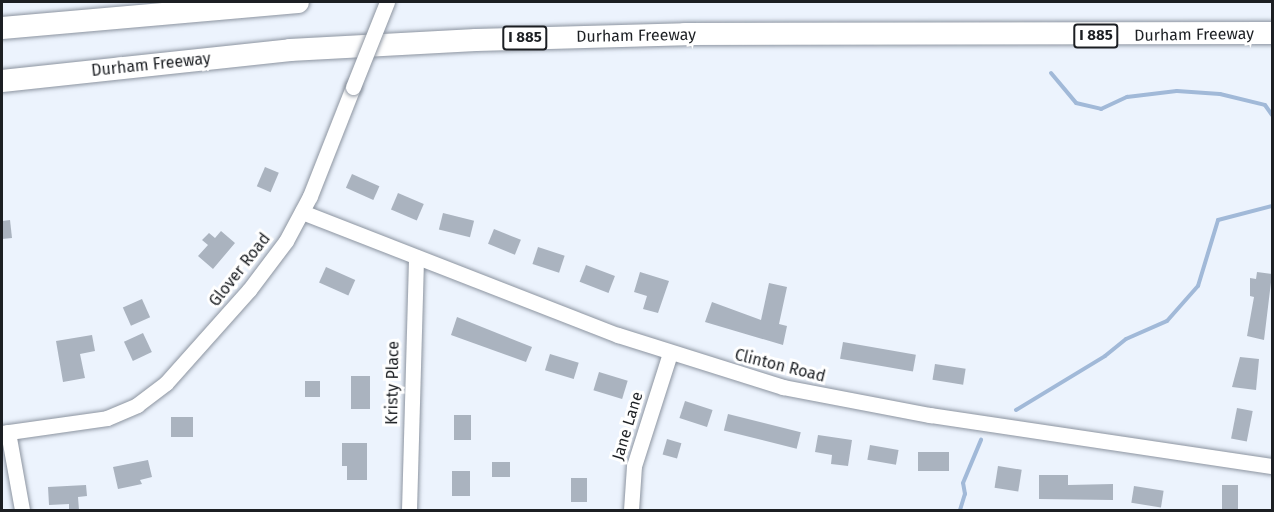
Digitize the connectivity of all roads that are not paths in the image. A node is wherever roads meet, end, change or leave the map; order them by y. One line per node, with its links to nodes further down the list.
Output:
1 (298, 2): 3 (highway)
2 (387, 2): 6 (street, Glover Road, bridge)
3 (2, 28)
4 (1272, 33): 5 (highway, Durham Freeway / I 885)
5 (2, 81)
6 (302, 212): 7 (street, Clinton Road); 9 (street, Glover Road)
7 (416, 257): 8 (street, Clinton Road); 12 (street, Kristy Place)
8 (670, 353): 10 (street, Clinton Road); 13 (street, Jane Lane)
9 (5, 433): 11 (street)
10 (1272, 466)
11 (22, 510)
12 (409, 510)
13 (631, 510)

